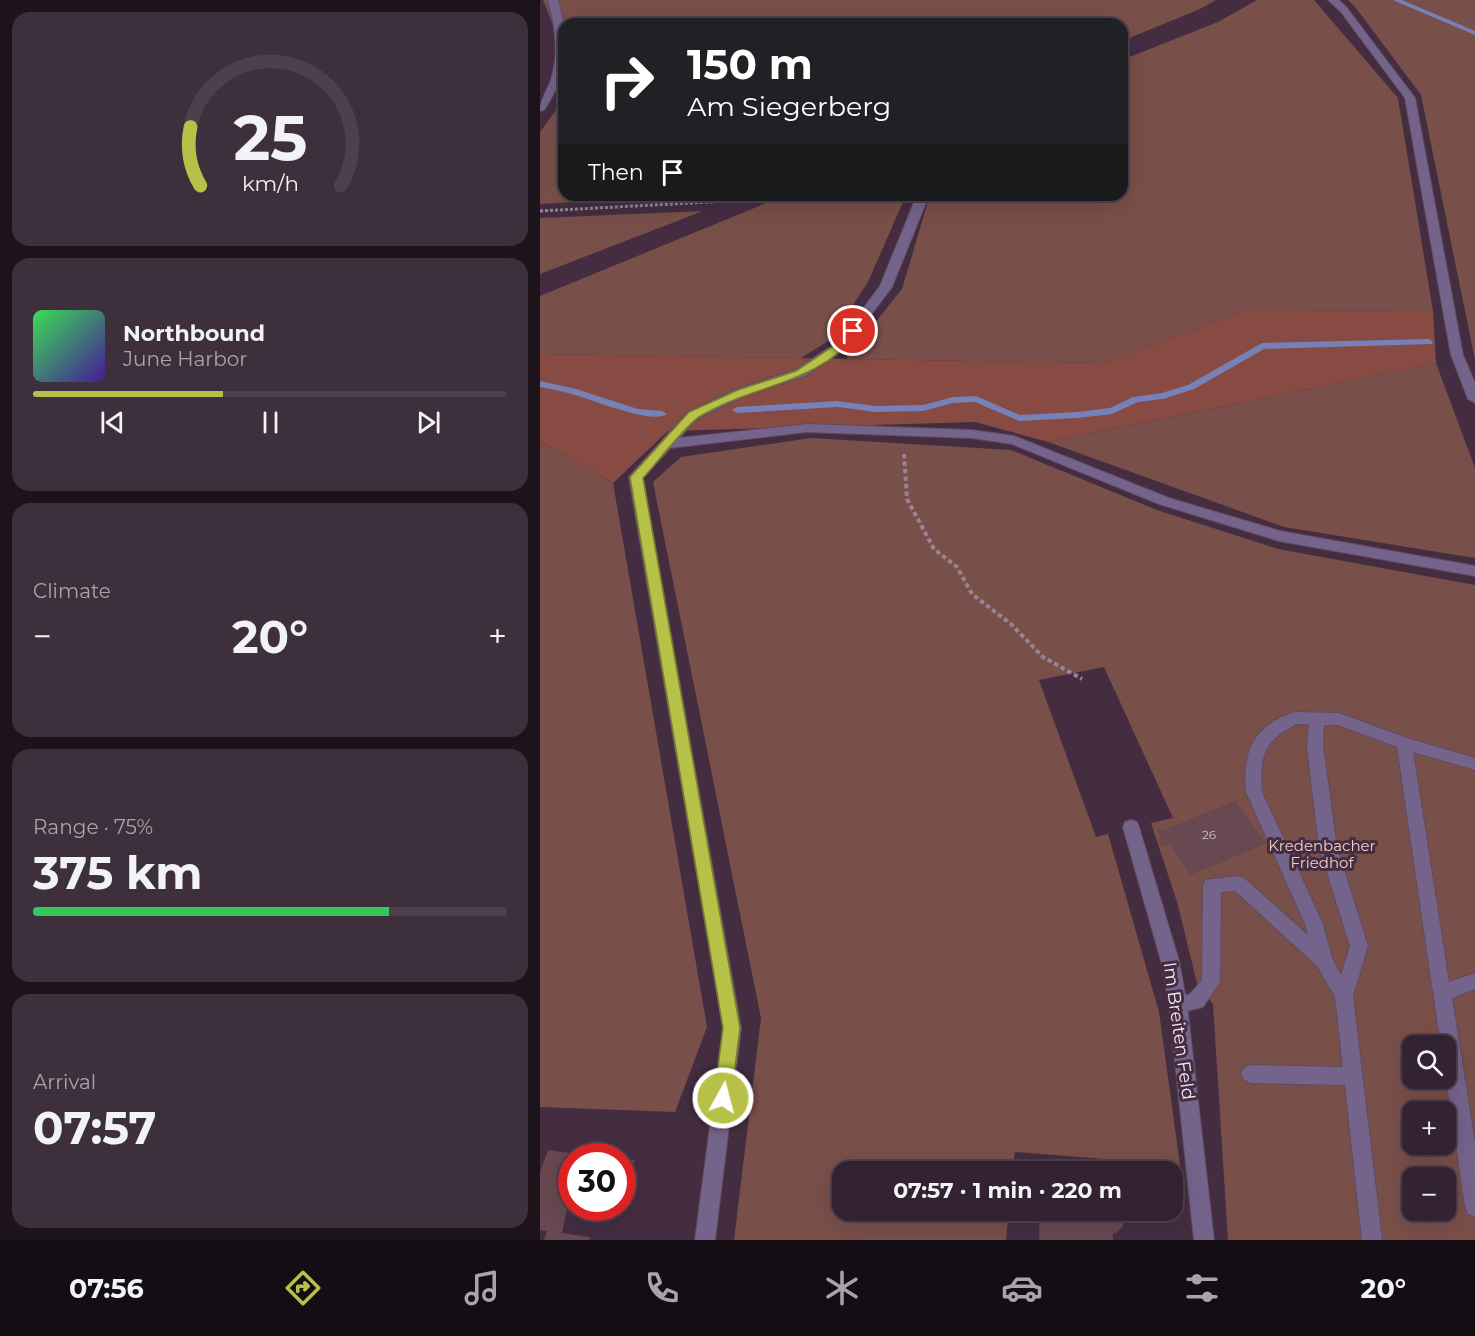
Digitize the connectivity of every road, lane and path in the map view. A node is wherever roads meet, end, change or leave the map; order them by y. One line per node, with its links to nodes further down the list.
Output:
1 (554, 0): 3 (street)
2 (1333, 0): 9 (street)
3 (558, 18)
4 (558, 68): 5 (street)
5 (540, 108)
6 (729, 201): 8 (path)
7 (920, 201): 11 (street)
8 (540, 211)
9 (1475, 399)
10 (902, 431): 11 (street); 12 (street); 13 (path)
11 (669, 444): 26 (street)
12 (1475, 571)
13 (1082, 679)
14 (1317, 718): 15 (street); 18 (street); 21 (street)
15 (1404, 742): 16 (street); 20 (street)
16 (1475, 764)
17 (1131, 827): 22 (street, Im Breiten Feld)
18 (1323, 960): 21 (street); 22 (street)
19 (1475, 981): 20 (street)
20 (1442, 993): 25 (street)
21 (1344, 996): 24 (street)
22 (1178, 1005): 27 (street, Im Breiten Feld)
23 (1251, 1074): 24 (street)
24 (1353, 1076): 28 (street)
25 (1475, 1207)
26 (705, 1240)
27 (1204, 1240)
28 (1372, 1240)

